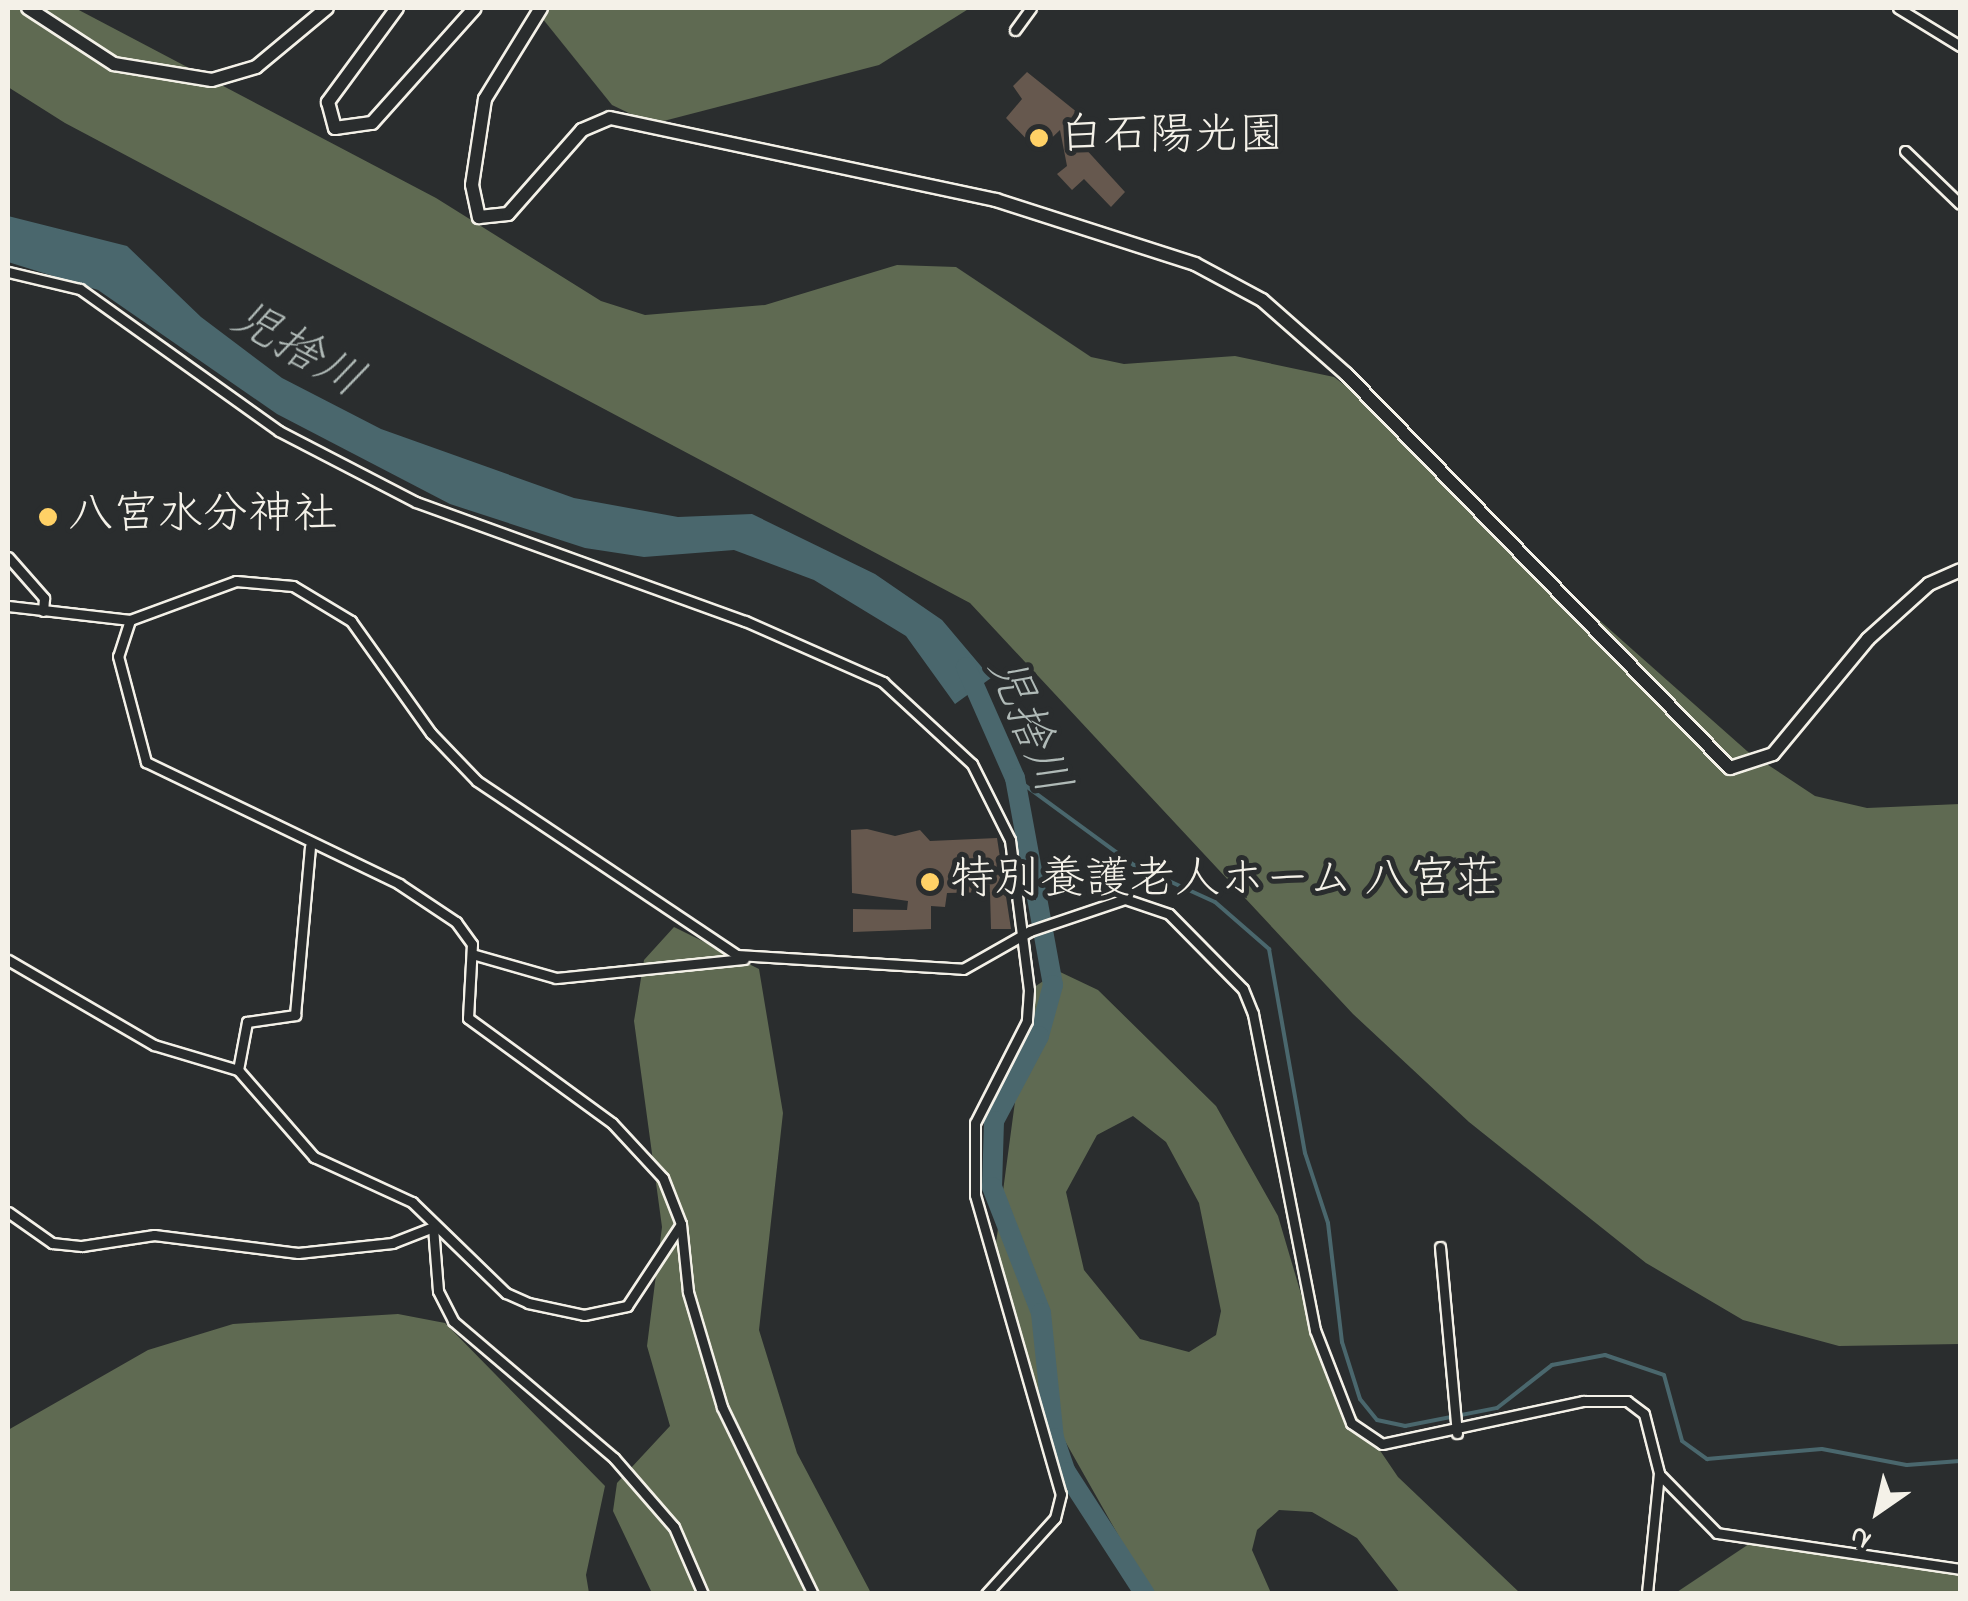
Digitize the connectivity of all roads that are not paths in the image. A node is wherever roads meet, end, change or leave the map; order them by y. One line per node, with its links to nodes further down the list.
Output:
1 (28, 8): 2 (street)
2 (327, 8)
3 (397, 8): 4 (street)
4 (475, 8)
5 (541, 8): 14 (street)
6 (1031, 8): 8 (street)
7 (1898, 8): 9 (street)
8 (1015, 30)
9 (1960, 46)
10 (1905, 152): 11 (street)
11 (1960, 204)
12 (8, 272): 19 (street)
13 (8, 557): 16 (street)
14 (1960, 570)
15 (8, 606): 16 (street)
16 (43, 611): 17 (street)
17 (130, 620): 18 (street); 21 (street)
18 (310, 847): 20 (street); 23 (street)
19 (1026, 934): 21 (street); 28 (street); 33 (street)
20 (472, 954): 21 (street); 25 (street)
21 (750, 958)
22 (8, 960): 23 (street)
23 (238, 1070): 26 (street)
24 (8, 1212): 26 (street)
25 (681, 1224): 26 (street); 32 (street)
26 (433, 1227): 31 (street)
27 (1440, 1247): 28 (street)
28 (1457, 1433): 29 (street)
29 (1659, 1473): 30 (street); 34 (street)
30 (1960, 1570)
31 (703, 1594)
32 (812, 1594)
33 (986, 1594)
34 (1647, 1594)

